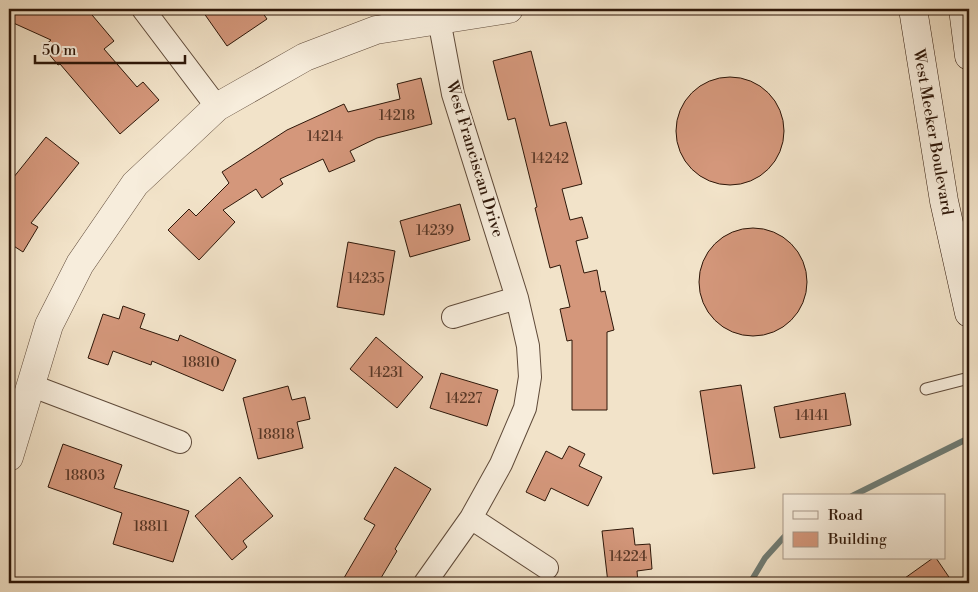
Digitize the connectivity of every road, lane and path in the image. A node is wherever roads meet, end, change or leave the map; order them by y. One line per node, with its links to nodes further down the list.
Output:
1 (143, 9): 7 (street)
2 (509, 9): 5 (street)
3 (913, 9): 9 (street, West Meeker Boulevard)
4 (963, 9): 6 (street)
5 (438, 14): 7 (street); 8 (street, West Franciscan Drive)
6 (969, 56)
7 (217, 107): 12 (street)
8 (517, 298): 10 (street); 16 (street, West Franciscan Drive)
9 (969, 313)
10 (453, 316)
11 (969, 378): 13 (lane)
12 (30, 385): 14 (street); 15 (street)
13 (926, 389)
14 (180, 442)
15 (9, 457)
16 (470, 518): 17 (street); 18 (street, West Franciscan Drive)
17 (547, 568)
18 (425, 583)

